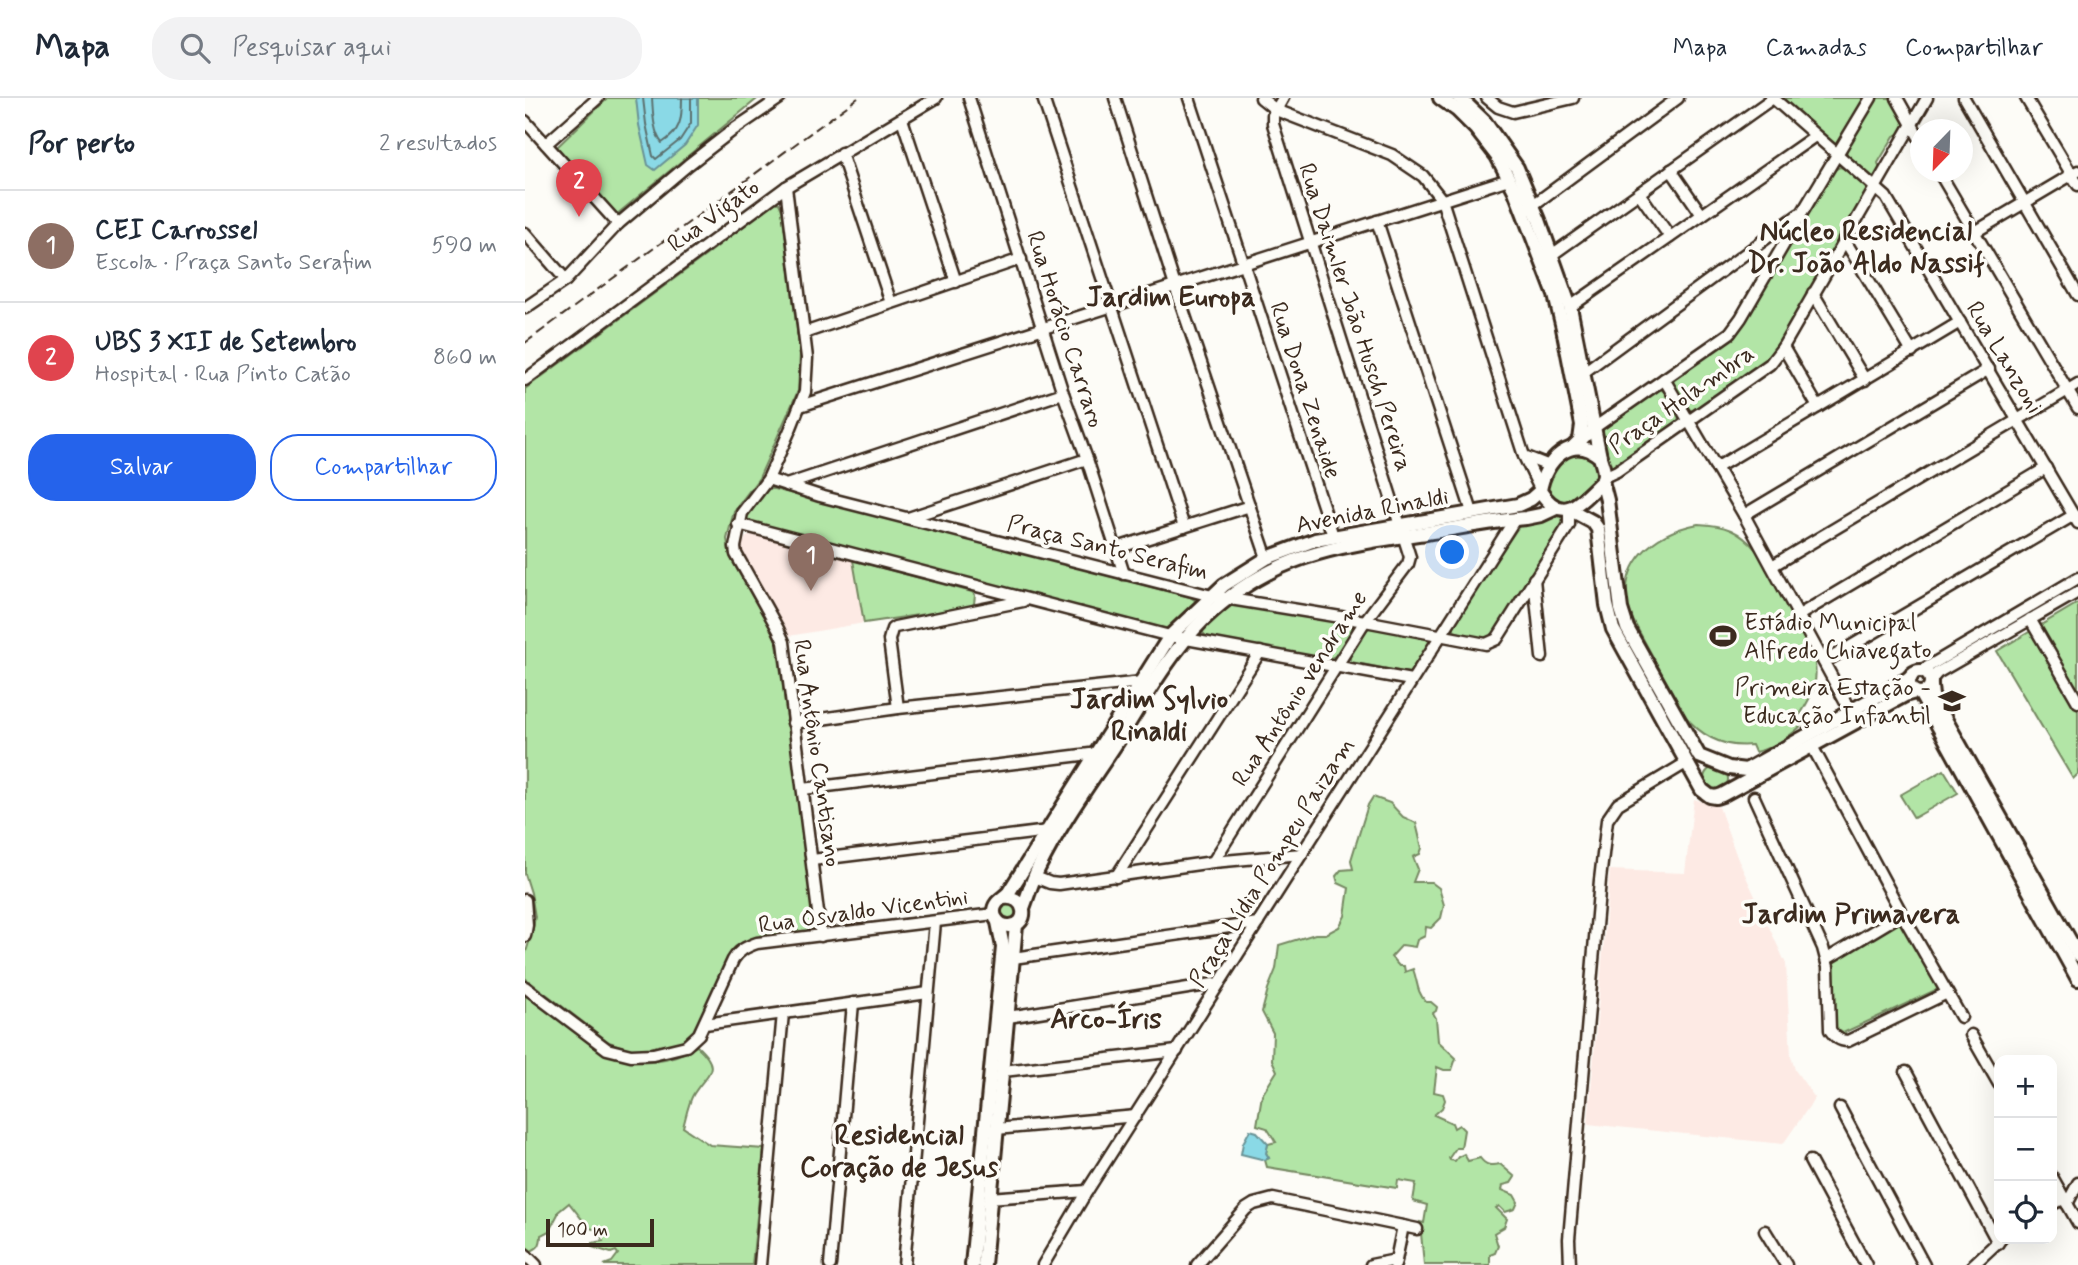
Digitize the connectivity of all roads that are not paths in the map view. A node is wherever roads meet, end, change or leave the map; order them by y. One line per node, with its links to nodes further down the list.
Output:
1 (598, 98): 29 (street)
2 (780, 98): 21 (street)
3 (936, 98): 23 (street, Rua Vigato)
4 (969, 98): 53 (street, Rua Horácio Carraro)
5 (1043, 98): 61 (street)
6 (1115, 98): 57 (street)
7 (1189, 98): 54 (street, Rua Dona Zenaide)
8 (1261, 98): 22 (street)
9 (1283, 98): 22 (street)
10 (1440, 98): 34 (main road)
11 (1460, 98): 42 (main road)
12 (1487, 98): 13 (street)
13 (1573, 98)
14 (1678, 98): 42 (street)
15 (1773, 98): 28 (street, Rua Lanzoni); 32 (street)
16 (1871, 98): 31 (street, Praça Holambra)
17 (1897, 98): 26 (street)
18 (1927, 98): 24 (street, Praça Holambra)
19 (1964, 98): 41 (street)
20 (2026, 98): 33 (street)
21 (767, 103): 46 (street)
22 (1276, 110): 40 (street); 51 (street, Rua Daimler João Husch Pereira)
23 (902, 119): 30 (street, Rua Vigato); 56 (street)
24 (1914, 119)
25 (525, 121): 29 (street)
26 (1910, 121)
27 (1910, 125): 37 (street, Praça Holambra)
28 (1815, 136): 31 (street, Rua Lanzoni); 44 (street)
29 (546, 144): 46 (street)
30 (841, 153): 38 (street, Rua Vigato); 60 (street)
31 (1837, 155): 37 (street, Rua Lanzoni); 43 (street, Praça Holambra)
32 (1671, 170): 39 (street); 44 (street)
33 (2075, 173): 36 (street); 41 (street)
34 (1509, 179): 40 (street); 42 (main road)
35 (1945, 182): 47 (street)
36 (2078, 185)
37 (1875, 186): 50 (street, Praça Holambra); 64 (street, Rua Lanzoni)
38 (786, 187): 66 (street); 72 (street, Rua Vigato)
39 (1639, 193): 49 (street); 52 (street)
40 (1442, 200): 45 (street); 84 (street)
41 (2024, 203): 47 (street); 59 (street)
42 (1528, 208): 52 (main road); 83 (main road)
43 (1802, 213): 70 (street); 71 (street, Praça Holambra)
44 (1702, 215): 49 (street)
45 (1377, 221): 51 (street); 99 (street)
46 (618, 224): 55 (street)
47 (1975, 232): 75 (street)
48 (525, 233): 55 (street)
49 (1670, 237): 62 (street)
50 (1844, 239): 58 (street, Praça Holambra); 68 (street)
51 (1310, 243): 54 (street); 107 (street, Rua Daimler João Husch Pereira)
52 (1553, 254): 62 (main road)
53 (1021, 260): 56 (street); 65 (street, Rua Horácio Carraro)
54 (1242, 264): 57 (street); 108 (street, Rua Dona Zenaide)
55 (566, 280): 63 (street)
56 (956, 282): 60 (street)
57 (1175, 286): 61 (street); 97 (street)
58 (1813, 293): 67 (street, Praça Holambra); 73 (street)
59 (2078, 295)
60 (891, 303): 66 (street)
61 (1110, 306): 65 (street); 106 (street)
62 (1570, 307): 70 (main road)
63 (525, 309)
64 (1960, 322): 68 (street); 69 (street, Rua Lanzoni)
65 (1042, 328): 76 (street, Rua Horácio Carraro); 77 (street)
66 (804, 333): 77 (street)
67 (1783, 347): 78 (street); 80 (street, Praça Holambra)
68 (1912, 352): 73 (street)
69 (1989, 369): 81 (street, Rua Lanzoni); 100 (street)
70 (1584, 372): 82 (main road)
71 (1664, 379): 80 (street); 82 (street, Praça Holambra)
72 (525, 380)
73 (1865, 380): 78 (street)
74 (2078, 384): 75 (street)
75 (2067, 390): 79 (street); 81 (street)
76 (1063, 393): 86 (street, Rua Horácio Carraro); 90 (street)
77 (800, 406): 91 (street)
78 (1818, 407): 88 (street)
79 (2078, 408)
80 (1689, 420): 88 (street); 92 (street, Praça Holambra)
81 (2018, 420): 89 (street, Rua Lanzoni); 111 (street)
82 (1594, 428): 83 (street, Praça Holambra); 85 (main road)
83 (1575, 446): 85 (main road); 87 (main road)
84 (1524, 456): 87 (street); 94 (street)
85 (1600, 457): 92 (main road)
86 (1087, 459): 96 (street); 109 (street, Rua Horácio Carraro)
87 (1549, 466): 94 (main road)
88 (1716, 468): 100 (street)
89 (2046, 468): 103 (street, Rua Lanzoni); 119 (street)
90 (819, 475): 93 (street); 95 (street)
91 (768, 478): 93 (street, Praça Santo Serafim); 104 (street)
92 (1603, 480): 98 (main road, Avenida Rinaldi); 140 (main road)
93 (786, 485): 95 (street, Praça Santo Serafim)
94 (1540, 490): 98 (main road); 99 (main road, Avenida Rinaldi)
95 (820, 496): 101 (street, Praça Santo Serafim)
96 (947, 506): 101 (street); 105 (street)
97 (1250, 506): 106 (street); 110 (street)
98 (1562, 508): 102 (main road, Avenida Rinaldi); 113 (street); 139 (main road)
99 (1472, 512): 107 (main road, Avenida Rinaldi)
100 (1744, 515): 111 (street)
101 (908, 519): 105 (street, Praça Santo Serafim)
102 (1515, 519): 107 (main road, Avenida Rinaldi); 122 (street, Praça Lídia Pompeu Paizam)
103 (2076, 519): 127 (street)
104 (738, 524): 118 (street); 136 (street, Rua Antônio Cantisano)
105 (945, 527): 112 (street, Praça Santo Serafim)
106 (1184, 527): 109 (street)
107 (1402, 530): 108 (main road, Avenida Rinaldi); 117 (main road, Avenida Rinaldi); 121 (street, Rua Antônio vendrame)
108 (1333, 536): 110 (main road, Avenida Rinaldi)
109 (1117, 548): 112 (street, Rua Horácio Carraro)
110 (1267, 558): 116 (main road, Avenida Rinaldi)
111 (1772, 566): 119 (street)
112 (1123, 574): 116 (street, Praça Santo Serafim)
113 (1534, 579): 122 (street, Praça Santo Serafim); 126 (street)
114 (2078, 579): 129 (street)
115 (2078, 592): 120 (street)
116 (1212, 596): 117 (street, Praça Santo Serafim); 123 (main road, Avenida Rinaldi)
117 (1228, 597): 121 (street, Praça Santo Serafim); 124 (main road, Avenida Rinaldi)
118 (1027, 600): 123 (street); 134 (street)
119 (1799, 615): 127 (street)
120 (2030, 619): 132 (street); 133 (street)
121 (1365, 621): 122 (street, Praça Santo Serafim); 128 (street, Rua Antônio vendrame)
122 (1443, 635): 130 (street, Praça Lídia Pompeu Paizam)
123 (1170, 636): 124 (street); 131 (main road, Avenida Rinaldi)
124 (1187, 638): 125 (street); 150 (main road, Avenida Rinaldi)
125 (1259, 652): 128 (street); 151 (street)
126 (1542, 657)
127 (1824, 662): 135 (street)
128 (1337, 665): 130 (street); 149 (street, Rua Antônio vendrame)
129 (1915, 675): 132 (main road); 132 (main road); 135 (main road)
130 (1411, 680): 147 (street, Praça Lídia Pompeu Paizam)
131 (1142, 682): 134 (street); 138 (main road, Avenida Rinaldi)
132 (1924, 688): 135 (main road); 162 (main road); 165 (main road)
133 (2078, 702)
134 (898, 708): 136 (street)
135 (1853, 717): 137 (main road); 141 (main road)
136 (793, 723): 143 (street, Rua Antônio Cantisano)
137 (1812, 746): 144 (main road); 155 (street)
138 (1098, 753): 143 (street); 146 (main road, Avenida Rinaldi)
139 (1686, 762): 142 (main road); 205 (street)
140 (1711, 762): 141 (main road); 142 (main road)
141 (1729, 768): 144 (main road)
142 (1697, 783): 144 (main road)
143 (803, 789): 148 (street, Rua Antônio Cantisano)
144 (1728, 792)
145 (1754, 797): 164 (street)
146 (1048, 831): 148 (street); 152 (main road, Avenida Rinaldi)
147 (1302, 854): 149 (street); 158 (street, Praça Lídia Pompeu Paizam)
148 (812, 860): 161 (street, Rua Antônio Cantisano)
149 (1213, 862): 151 (street)
150 (1035, 877): 151 (street); 154 (main road, Avenida Rinaldi)
151 (1116, 877)
152 (1003, 898): 154 (main road); 156 (main road)
153 (525, 900): 160 (street)
154 (1023, 908): 159 (main road)
155 (1902, 914): 164 (street); 169 (street)
156 (996, 918): 157 (street, Rua Osvaldo Vicentini); 159 (main road); 172 (main road)
157 (935, 922): 161 (street, Rua Osvaldo Vicentini); 168 (street)
158 (1258, 923): 163 (street); 166 (street, Praça Lídia Pompeu Paizam)
159 (1016, 925): 163 (main road)
160 (525, 936)
161 (821, 936): 174 (street, Rua Osvaldo Vicentini)
162 (2078, 955)
163 (1013, 958): 172 (main road)
164 (1827, 959): 169 (street)
165 (2078, 979)
166 (1219, 984): 172 (street); 176 (street, Praça Lídia Pompeu Paizam)
167 (525, 987): 174 (street, Rua Osvaldo Vicentini)
168 (928, 993): 170 (street); 199 (street)
169 (1947, 993): 173 (street)
170 (853, 1003): 171 (street); 198 (street)
171 (783, 1013): 174 (street); 197 (street)
172 (1002, 1017): 177 (main road); 182 (main road)
173 (1961, 1017)
174 (705, 1024)
175 (1971, 1035): 179 (street)
176 (1177, 1051): 177 (street); 181 (street, Praça Lídia Pompeu Paizam)
177 (1003, 1071): 182 (main road)
178 (1906, 1072): 192 (street)
179 (1994, 1075)
180 (1840, 1108): 208 (street)
181 (1136, 1116): 182 (street); 186 (street, Praça Lídia Pompeu Paizam)
182 (991, 1132): 187 (main road); 200 (main road)
183 (1810, 1161): 207 (street)
184 (2054, 1181): 188 (street)
185 (2078, 1183): 188 (street)
186 (1087, 1191): 187 (street); 202 (street, Praça Lídia Pompeu Paizam)
187 (989, 1198): 201 (main road)
188 (2072, 1209)
189 (1403, 1226): 190 (street); 195 (street); 203 (street)
190 (1417, 1229)
191 (1765, 1230): 206 (street)
192 (1994, 1230)
193 (1997, 1244): 209 (street)
194 (525, 1254): 196 (street)
195 (1396, 1263): 204 (street)
196 (536, 1265)
197 (760, 1265)
198 (830, 1265)
199 (904, 1265)
200 (972, 1265)
201 (984, 1265)
202 (1043, 1265)
203 (1197, 1265)
204 (1371, 1265)
205 (1570, 1265)
206 (1786, 1265)
207 (1866, 1265)
208 (1924, 1265)
209 (1973, 1265)

